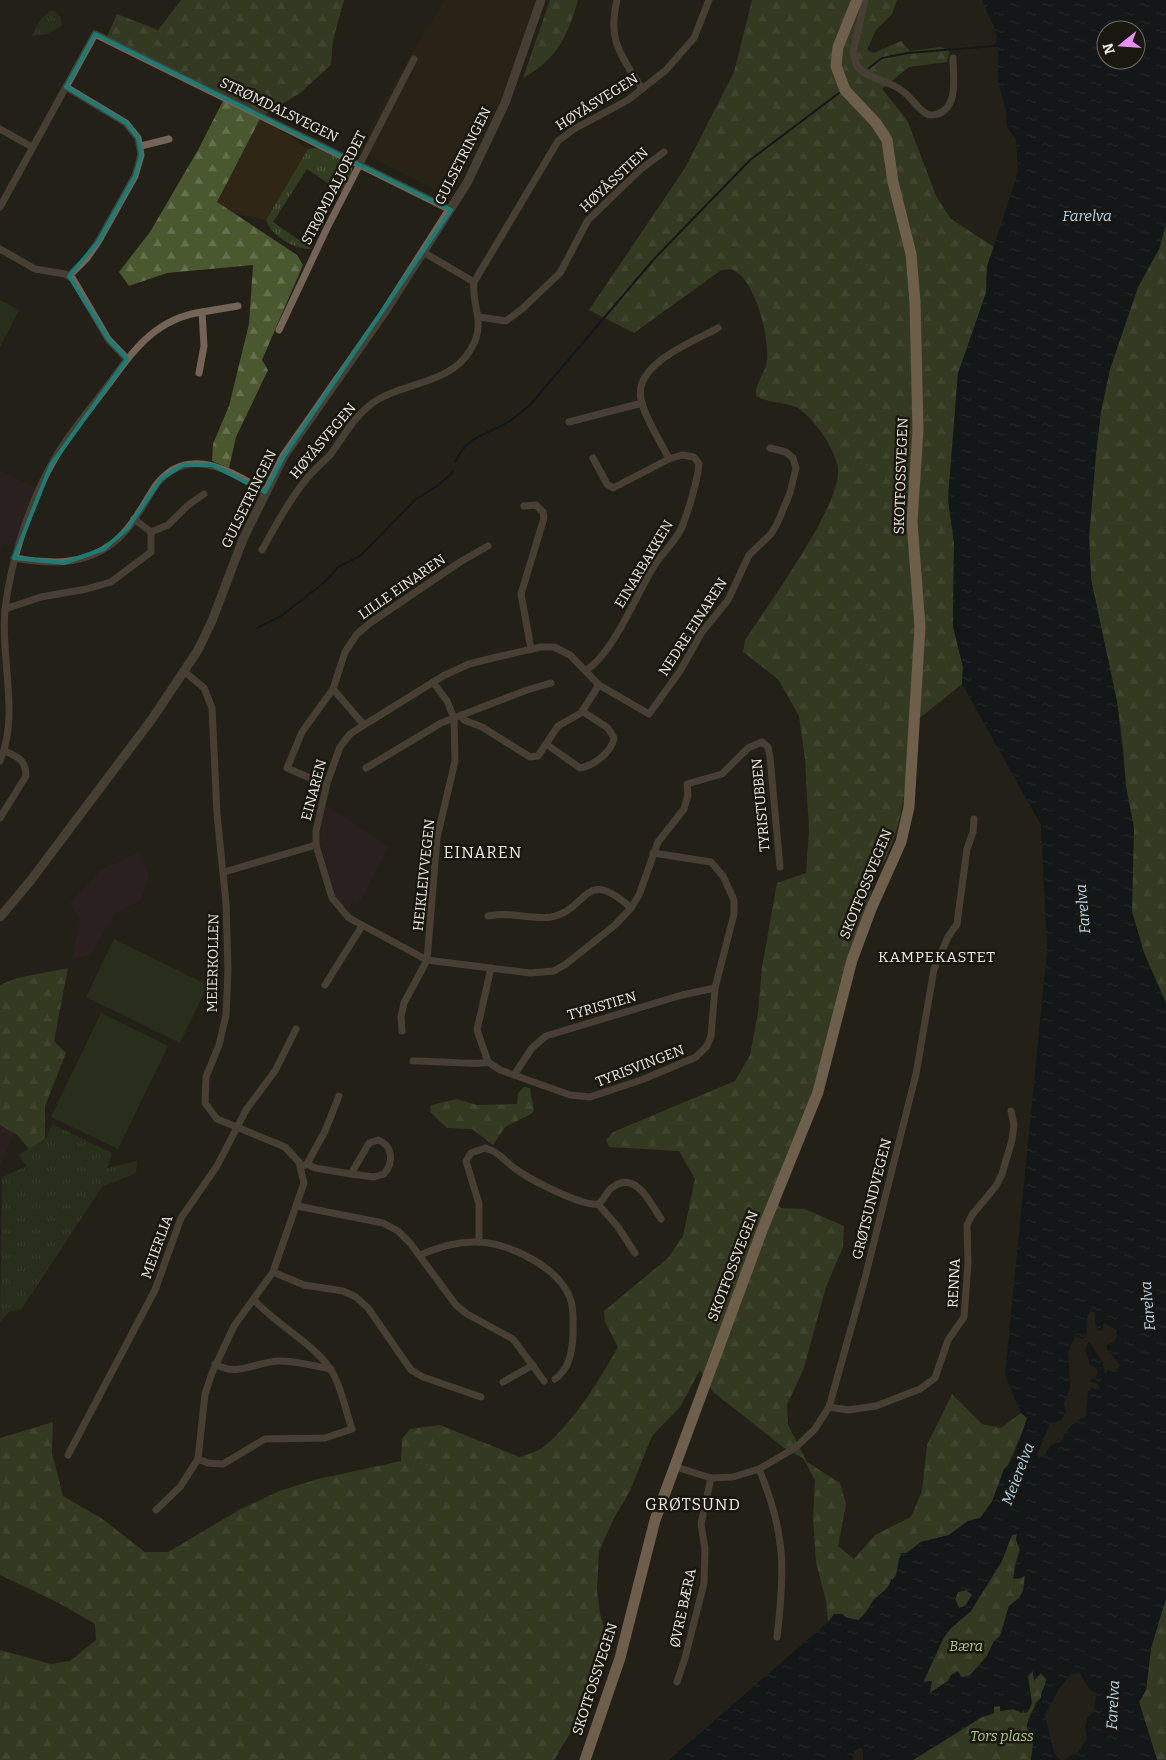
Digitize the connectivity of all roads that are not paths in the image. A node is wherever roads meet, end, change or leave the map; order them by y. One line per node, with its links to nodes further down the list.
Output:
1 (541, 0): 17 (street, GULSETRINGEN)
2 (618, 0): 9 (street)
3 (709, 0): 9 (street, HØYÅSVEGEN)
4 (857, 0): 104 (main road, SKOTFOSSVEGEN)
5 (866, 0): 6 (street)
6 (953, 58)
7 (414, 59): 15 (street, STRØMDALJORDET)
8 (66, 87): 12 (street); 13 (street); 15 (street, STRØMDALSVEGEN)
9 (642, 89): 21 (street, HØYÅSVEGEN)
10 (0, 129): 13 (street)
11 (169, 139): 12 (street)
12 (141, 146): 20 (street)
13 (32, 147): 16 (street)
14 (664, 152): 24 (street, HØYÅSSTIEN)
15 (360, 164): 17 (street, STRØMDALSVEGEN); 26 (street, STRØMDALJORDET)
16 (0, 206)
17 (451, 210): 19 (street, GULSETRINGEN)
18 (0, 249): 20 (street)
19 (423, 252): 21 (street); 34 (street, GULSETRINGEN)
20 (70, 276): 27 (street)
21 (474, 282): 24 (street, HØYÅSVEGEN)
22 (238, 306): 23 (street)
23 (202, 312): 27 (street); 28 (street)
24 (479, 317): 40 (street, HØYÅSVEGEN)
25 (718, 328): 29 (street)
26 (279, 330)
27 (127, 359): 41 (street)
28 (199, 373)
29 (642, 403): 30 (street); 33 (street)
30 (569, 422)
31 (770, 448): 52 (street, NEDRE EINAREN)
32 (593, 458): 33 (street, EINARBAKKEN)
33 (669, 459): 44 (street, EINARBAKKEN)
34 (265, 492): 37 (street); 46 (street, GULSETRINGEN)
35 (204, 494): 38 (street)
36 (524, 506): 43 (street)
37 (134, 520): 38 (street); 41 (street)
38 (151, 532): 42 (street)
39 (488, 546): 50 (street, LILLE EINAREN)
40 (262, 550)
41 (14, 558): 42 (street)
42 (5, 609): 45 (street)
43 (531, 649): 44 (street, EINAREN); 47 (street, EINAREN)
44 (586, 670): 49 (street, EINAREN)
45 (3, 671): 56 (street)
46 (185, 672): 67 (street, MEIERKOLLEN); 70 (street, GULSETRINGEN)
47 (433, 682): 53 (street); 55 (street, EINAREN)
48 (551, 683): 53 (street)
49 (599, 685): 51 (street); 52 (street, EINAREN)
50 (333, 689): 55 (street); 61 (street, LILLE EINAREN)
51 (582, 711): 57 (street); 57 (street)
52 (649, 714)
53 (458, 716): 57 (street); 60 (street); 72 (street, HEIKLEIVVEGEN)
54 (0, 723): 56 (street)
55 (364, 725): 61 (street, EINAREN)
56 (8, 727): 58 (street)
57 (546, 744)
58 (4, 751): 59 (street); 62 (street)
59 (0, 761)
60 (366, 768)
61 (326, 785): 64 (street, EINAREN)
62 (0, 818)
63 (974, 819): 101 (street, GRØTSUNDVEGEN)
64 (316, 845): 67 (street); 71 (street, EINAREN)
65 (653, 853): 66 (street, TYRISTUBBEN); 68 (street); 75 (street, TYRISVINGEN)
66 (780, 867)
67 (224, 872): 83 (street, MEIERKOLLEN)
68 (631, 908): 69 (street); 73 (street)
69 (488, 916)
70 (0, 917)
71 (362, 926): 72 (street, EINAREN); 74 (street)
72 (426, 960): 73 (street); 77 (street, HEIKLEIVVEGEN)
73 (491, 968): 79 (street)
74 (325, 985)
75 (715, 988): 80 (street, TYRISTIEN); 80 (street, TYRISVINGEN)
76 (296, 1029): 83 (street, MEIERLIA)
77 (402, 1030)
78 (413, 1061): 79 (street)
79 (488, 1062): 80 (street, TYRISVINGEN)
80 (514, 1075)
81 (339, 1096): 84 (street)
82 (1011, 1111): 101 (street, RENNA)
83 (237, 1128): 84 (street, MEIERKOLLEN); 102 (street, MEIERLIA)
84 (304, 1166): 85 (street); 87 (street)
85 (351, 1174): 85 (street)
86 (598, 1204): 88 (street); 89 (street); 90 (street)
87 (297, 1206): 91 (street); 92 (street)
88 (661, 1219)
89 (479, 1242): 91 (street); 97 (street)
90 (635, 1253)
91 (420, 1255): 95 (street)
92 (273, 1272): 93 (street); 100 (street)
93 (254, 1300): 94 (street); 96 (street)
94 (215, 1364): 96 (street); 103 (street)
95 (533, 1365): 98 (street); 99 (street)
96 (331, 1369): 103 (street)
97 (555, 1379)
98 (544, 1381)
99 (503, 1382)
100 (481, 1397)
101 (829, 1407): 105 (street, GRØTSUNDVEGEN)
102 (68, 1455)
103 (198, 1459): 107 (street)
104 (673, 1466): 106 (street, GRØTSUNDVEGEN); 110 (main road, SKOTFOSSVEGEN)
105 (760, 1469): 106 (street, GRØTSUNDVEGEN); 108 (street)
106 (711, 1478): 109 (street, ØVRE BÆRA)
107 (156, 1510)
108 (777, 1637)
109 (677, 1682)
110 (585, 1760)

